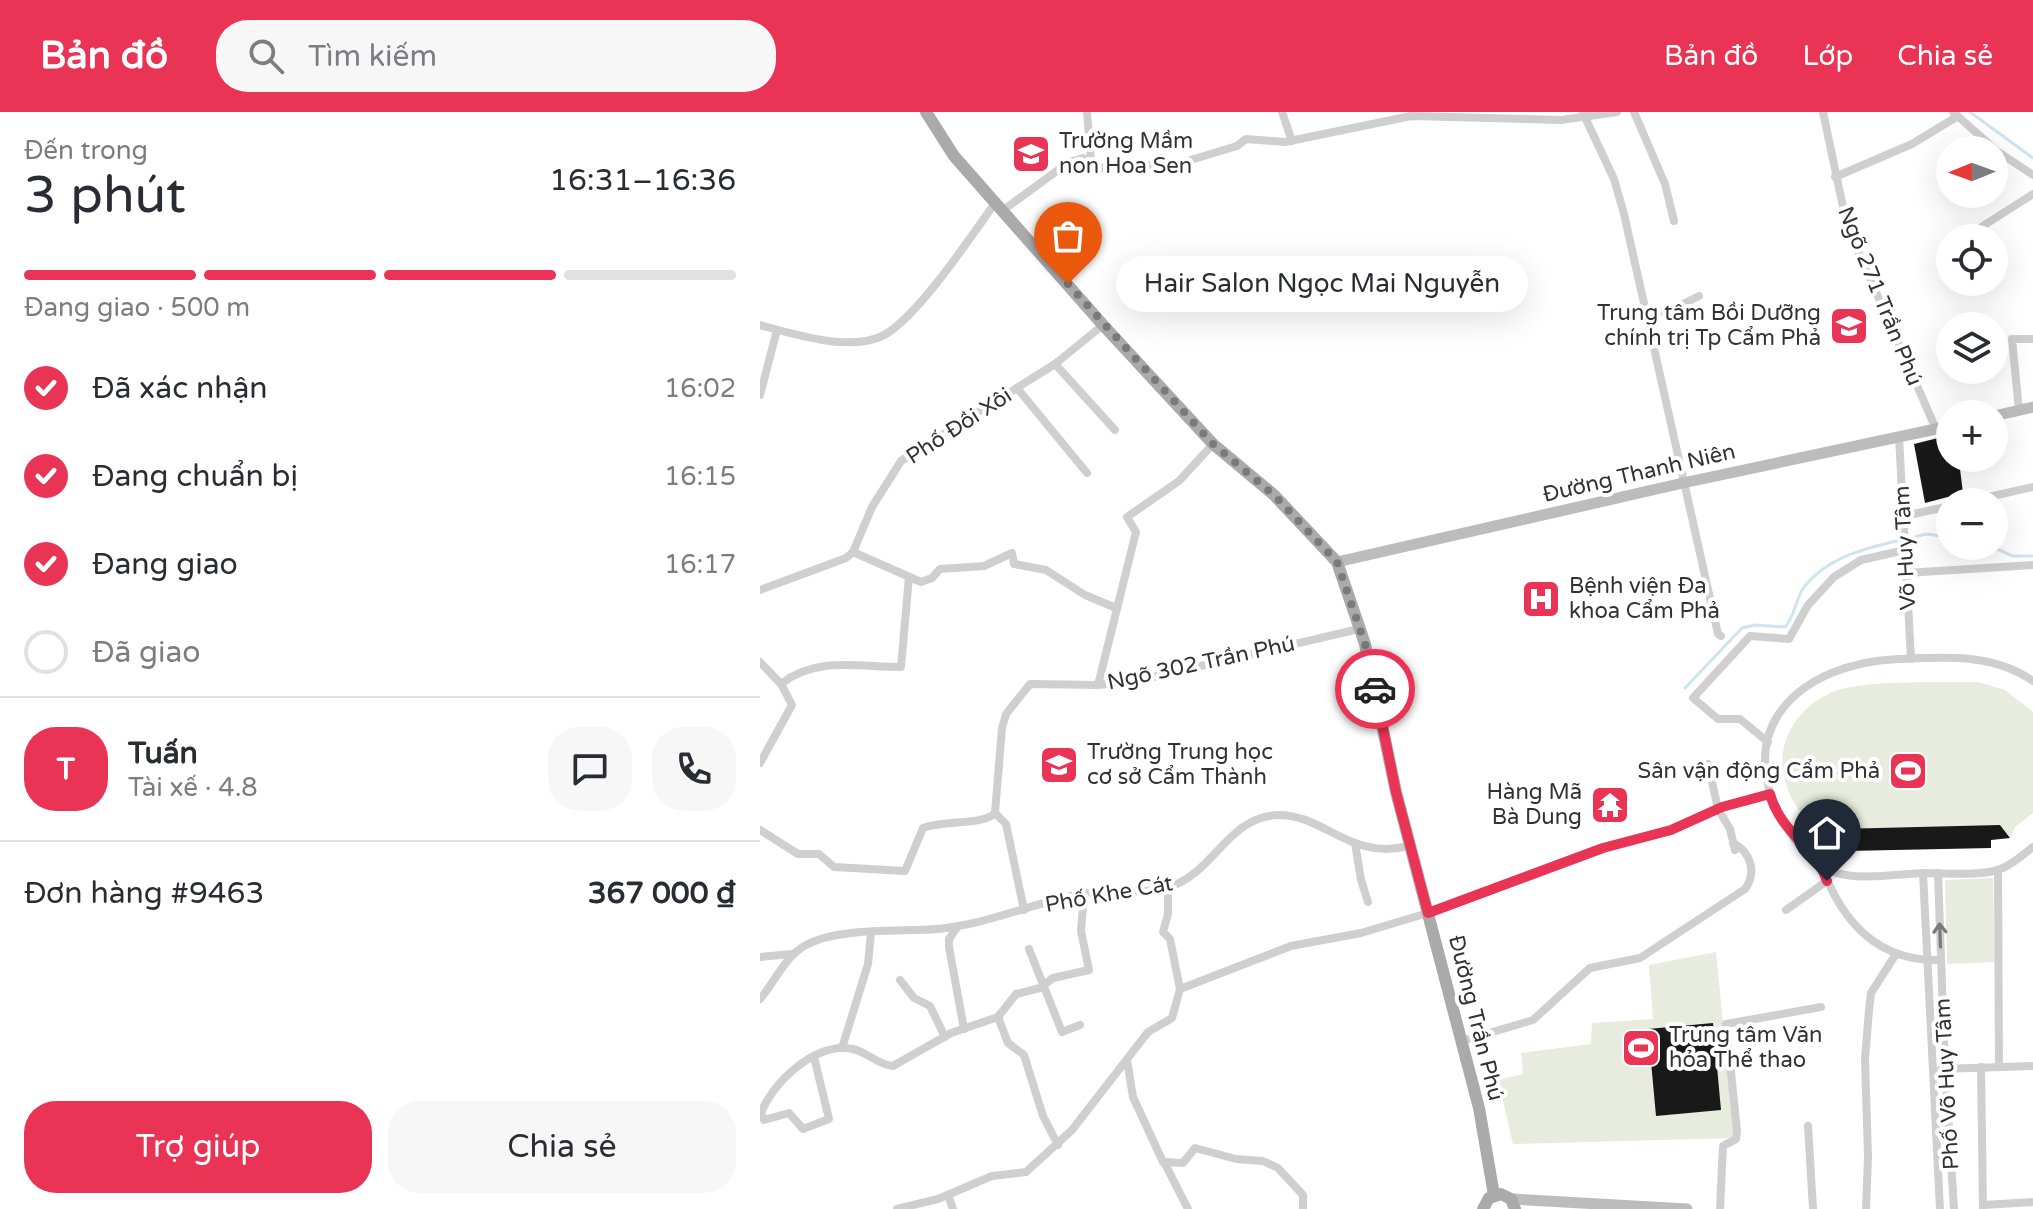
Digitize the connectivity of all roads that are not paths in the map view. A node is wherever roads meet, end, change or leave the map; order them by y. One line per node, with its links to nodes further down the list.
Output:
1 (926, 112): 14 (main road, Đường Trần Phú)
2 (1087, 112): 10 (street)
3 (1282, 112): 9 (street)
4 (1617, 112): 7 (street)
5 (1634, 112): 15 (street)
6 (1823, 112): 12 (street, Ngõ 271 Trần Phú)
7 (1583, 114): 9 (street); 18 (street)
8 (1956, 114): 11 (street); 12 (street)
9 (1292, 141): 10 (street)
10 (1091, 160): 14 (street)
11 (2033, 175)
12 (1835, 177): 29 (street, Ngõ 271 Trần Phú)
13 (2033, 194): 16 (street)
14 (999, 207): 20 (main road, Đường Trần Phú); 21 (street)
15 (1674, 221)
16 (1986, 224)
17 (1699, 296): 18 (street)
18 (1645, 315): 34 (street)
19 (760, 325): 21 (street)
20 (1103, 325): 23 (street, Phố Đồi Xôi); 32 (main road, Đường Trần Phú)
21 (777, 330): 25 (street)
22 (2033, 339): 27 (street)
23 (1055, 364): 24 (street, Phố Đồi Xôi); 30 (street)
24 (1017, 388): 33 (street); 40 (street, Phố Đồi Xôi)
25 (760, 395)
26 (2033, 407): 27 (street)
27 (2019, 410): 28 (street)
28 (2008, 413)
29 (1936, 429): 31 (street, Đường Thanh Niên)
30 (1115, 430)
31 (1899, 437): 34 (street, Đường Thanh Niên); 38 (street, Võ Huy Tâm)
32 (1213, 444): 41 (main road, Đường Trần Phú); 46 (street)
33 (1087, 473)
34 (1683, 483): 41 (street, Đường Thanh Niên); 48 (street)
35 (2033, 487): 36 (street)
36 (2008, 493)
37 (1936, 509): 38 (street)
38 (1904, 516): 39 (street, Võ Huy Tâm)
39 (1905, 550): 43 (street, Võ Huy Tâm); 54 (street)
40 (853, 552): 44 (street); 45 (street)
41 (1337, 562): 47 (main road, Đường Trần Phú)
42 (2033, 565): 43 (street)
43 (1906, 573): 49 (street, Võ Huy Tâm)
44 (909, 577): 46 (street); 52 (street)
45 (760, 590)
46 (1116, 608): 53 (street)
47 (1359, 629): 53 (street, Ngõ 302 Trần Phú); 62 (main road, Đường Trần Phú)
48 (1721, 636)
49 (1911, 659): 51 (street); 54 (street)
50 (760, 662): 52 (street)
51 (2033, 681)
52 (781, 684): 55 (street)
53 (1098, 685): 59 (street, Ngõ 302 Trần Phú)
54 (1768, 742): 57 (street)
55 (760, 763)
56 (1708, 764): 58 (street)
57 (1770, 794): 58 (street); 64 (street)
58 (1718, 809): 74 (street); 94 (street)
59 (995, 813): 60 (street); 72 (street)
60 (760, 830)
61 (1355, 843): 62 (street, Phố Khe Cát); 69 (street, Phố Khe Cát); 71 (street)
62 (1409, 846): 74 (main road, Đường Trần Phú)
63 (2033, 847): 65 (street)
64 (1821, 863): 66 (street); 68 (street)
65 (1998, 870): 67 (street); 100 (street)
66 (1923, 873): 67 (street); 82 (street, Phố Võ Huy Tâm)
67 (1938, 873): 83 (street, Phố Võ Huy Tâm, one-way to 67)
68 (1827, 881): 73 (street); 79 (street)
69 (1168, 888): 70 (street, Phố Khe Cát); 87 (street)
70 (1084, 894): 72 (street, Phố Khe Cát); 86 (street)
71 (1368, 902)
72 (1024, 910): 75 (street, Phố Khe Cát)
73 (1786, 910)
74 (1428, 913): 87 (street); 94 (main road, Đường Trần Phú)
75 (958, 926): 76 (street, Phố Khe Cát); 92 (street)
76 (871, 933): 78 (street, Phố Khe Cát); 95 (street)
77 (1029, 949): 86 (street)
78 (792, 954): 81 (street, Phố Khe Cát); 84 (street)
79 (1896, 954): 82 (street); 120 (street)
80 (760, 957): 81 (street)
81 (771, 959): 84 (street)
82 (1927, 960): 83 (street); 102 (street, Phố Võ Huy Tâm)
83 (1941, 960): 101 (street, Phố Võ Huy Tâm)
84 (779, 975): 88 (street)
85 (900, 980): 93 (street)
86 (1043, 985): 90 (street); 91 (street)
87 (1180, 989): 97 (street)
88 (760, 999)
89 (1821, 1007): 118 (street)
90 (998, 1017): 92 (street); 104 (street)
91 (1080, 1025)
92 (964, 1029): 93 (street)
93 (945, 1037): 95 (street)
94 (1462, 1041): 107 (main road, Đường Trần Phú)
95 (842, 1048): 96 (street)
96 (814, 1057): 96 (street)
97 (1127, 1060): 104 (street); 105 (street)
98 (2033, 1066): 100 (street)
99 (1981, 1067): 100 (street); 101 (street); 111 (street)
100 (1999, 1067)
101 (1945, 1068): 102 (street); 122 (street, Phố Võ Huy Tâm)
102 (1932, 1069): 121 (street, Phố Võ Huy Tâm)
103 (1808, 1126): 119 (street)
104 (1058, 1145): 106 (street)
105 (1165, 1164): 114 (street); 115 (street)
106 (948, 1195): 112 (street); 113 (street)
107 (1494, 1195): 109 (main road); 116 (main road)
108 (2033, 1202): 111 (street)
109 (1513, 1204): 110 (street)
110 (1637, 1207): 117 (street)
111 (1983, 1207)
112 (897, 1209)
113 (953, 1209)
114 (1188, 1209)
115 (1303, 1209)
116 (1483, 1209)
117 (1687, 1209)
118 (1720, 1209)
119 (1813, 1209)
120 (1866, 1209)
121 (1940, 1209)
122 (1954, 1209)

